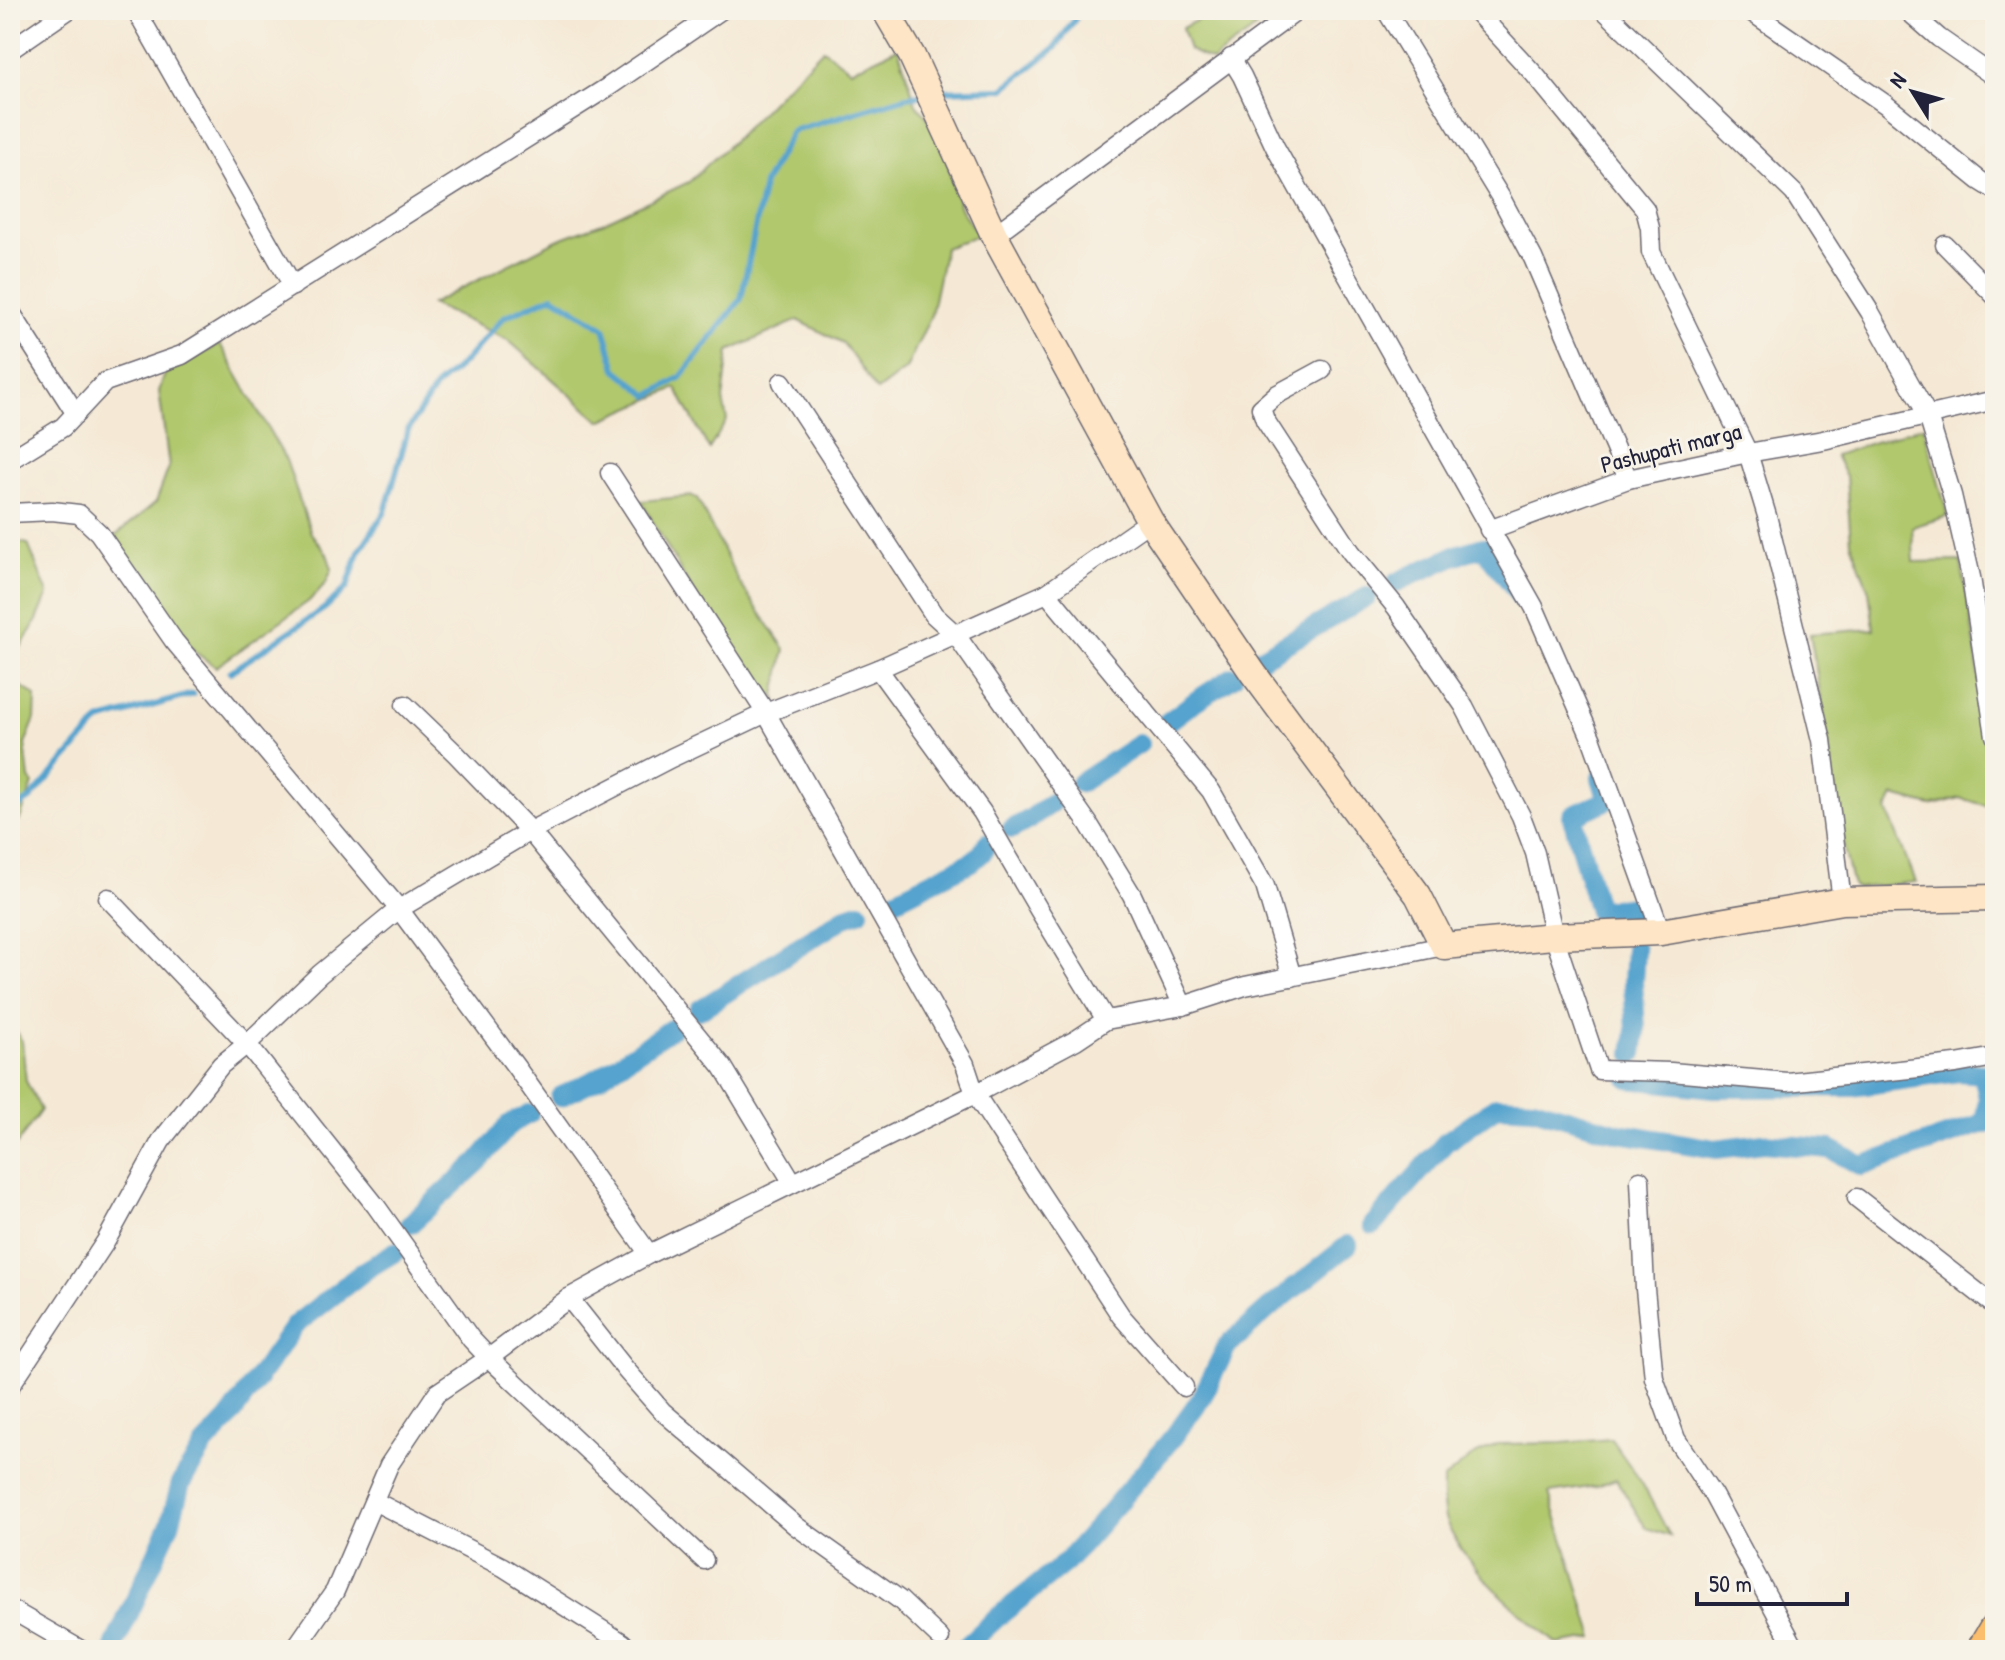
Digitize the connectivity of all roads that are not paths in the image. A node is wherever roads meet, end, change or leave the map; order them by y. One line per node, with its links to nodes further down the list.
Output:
1 (68, 10): 11 (street)
2 (136, 10): 17 (street)
3 (721, 10): 17 (street)
4 (885, 10): 15 (street)
5 (1297, 10): 12 (street)
6 (1386, 10): 28 (street)
7 (1475, 10): 25 (street)
8 (1604, 10): 24 (street)
9 (1749, 10): 14 (street)
10 (1907, 10): 13 (street)
11 (10, 50)
12 (1231, 58): 15 (street); 31 (street)
13 (1995, 77)
14 (1995, 190)
15 (994, 235): 30 (street)
16 (1945, 245): 18 (street)
17 (293, 286): 23 (street)
18 (1995, 296)
19 (10, 311): 23 (street)
20 (1322, 370): 44 (street)
21 (782, 382): 33 (street)
22 (1995, 400): 24 (street)
23 (76, 414): 26 (street)
24 (1928, 416): 25 (street, Pashupati marga); 37 (street)
25 (1748, 453): 28 (street, Pashupati marga); 41 (street)
26 (10, 460)
27 (610, 473): 36 (street)
28 (1628, 479): 31 (street, Pashupati marga)
29 (10, 513): 42 (street)
30 (1150, 521): 32 (street); 45 (street)
31 (1489, 530): 43 (street)
32 (1047, 593): 33 (street); 46 (street)
33 (956, 635): 34 (street); 47 (street)
34 (878, 669): 36 (street); 48 (street)
35 (405, 705): 38 (street)
36 (766, 713): 38 (street); 51 (street)
37 (1995, 736)
38 (530, 831): 42 (street); 53 (street)
39 (108, 898): 49 (street)
40 (1995, 898): 41 (street)
41 (1842, 901): 43 (street)
42 (399, 909): 49 (street); 55 (street)
43 (1661, 932): 44 (street)
44 (1554, 936): 45 (street); 50 (street)
45 (1444, 946): 46 (street)
46 (1292, 977): 47 (street)
47 (1183, 1006): 48 (street)
48 (1106, 1020): 51 (street)
49 (247, 1044): 58 (street); 59 (street)
50 (1995, 1057)
51 (975, 1094): 53 (street); 60 (street)
52 (1640, 1180): 69 (street)
53 (793, 1183): 55 (street)
54 (1857, 1198): 57 (street)
55 (649, 1254): 56 (street)
56 (569, 1298): 58 (street); 65 (street)
57 (1995, 1304)
58 (489, 1358): 61 (street); 62 (street)
59 (10, 1386)
60 (1184, 1387)
61 (374, 1501): 66 (street); 68 (street)
62 (704, 1560)
63 (10, 1609): 67 (street)
64 (1995, 1630): 70 (highway)
65 (940, 1638)
66 (623, 1643)
67 (81, 1650)
68 (294, 1650)
69 (1796, 1650)
70 (1983, 1650)

